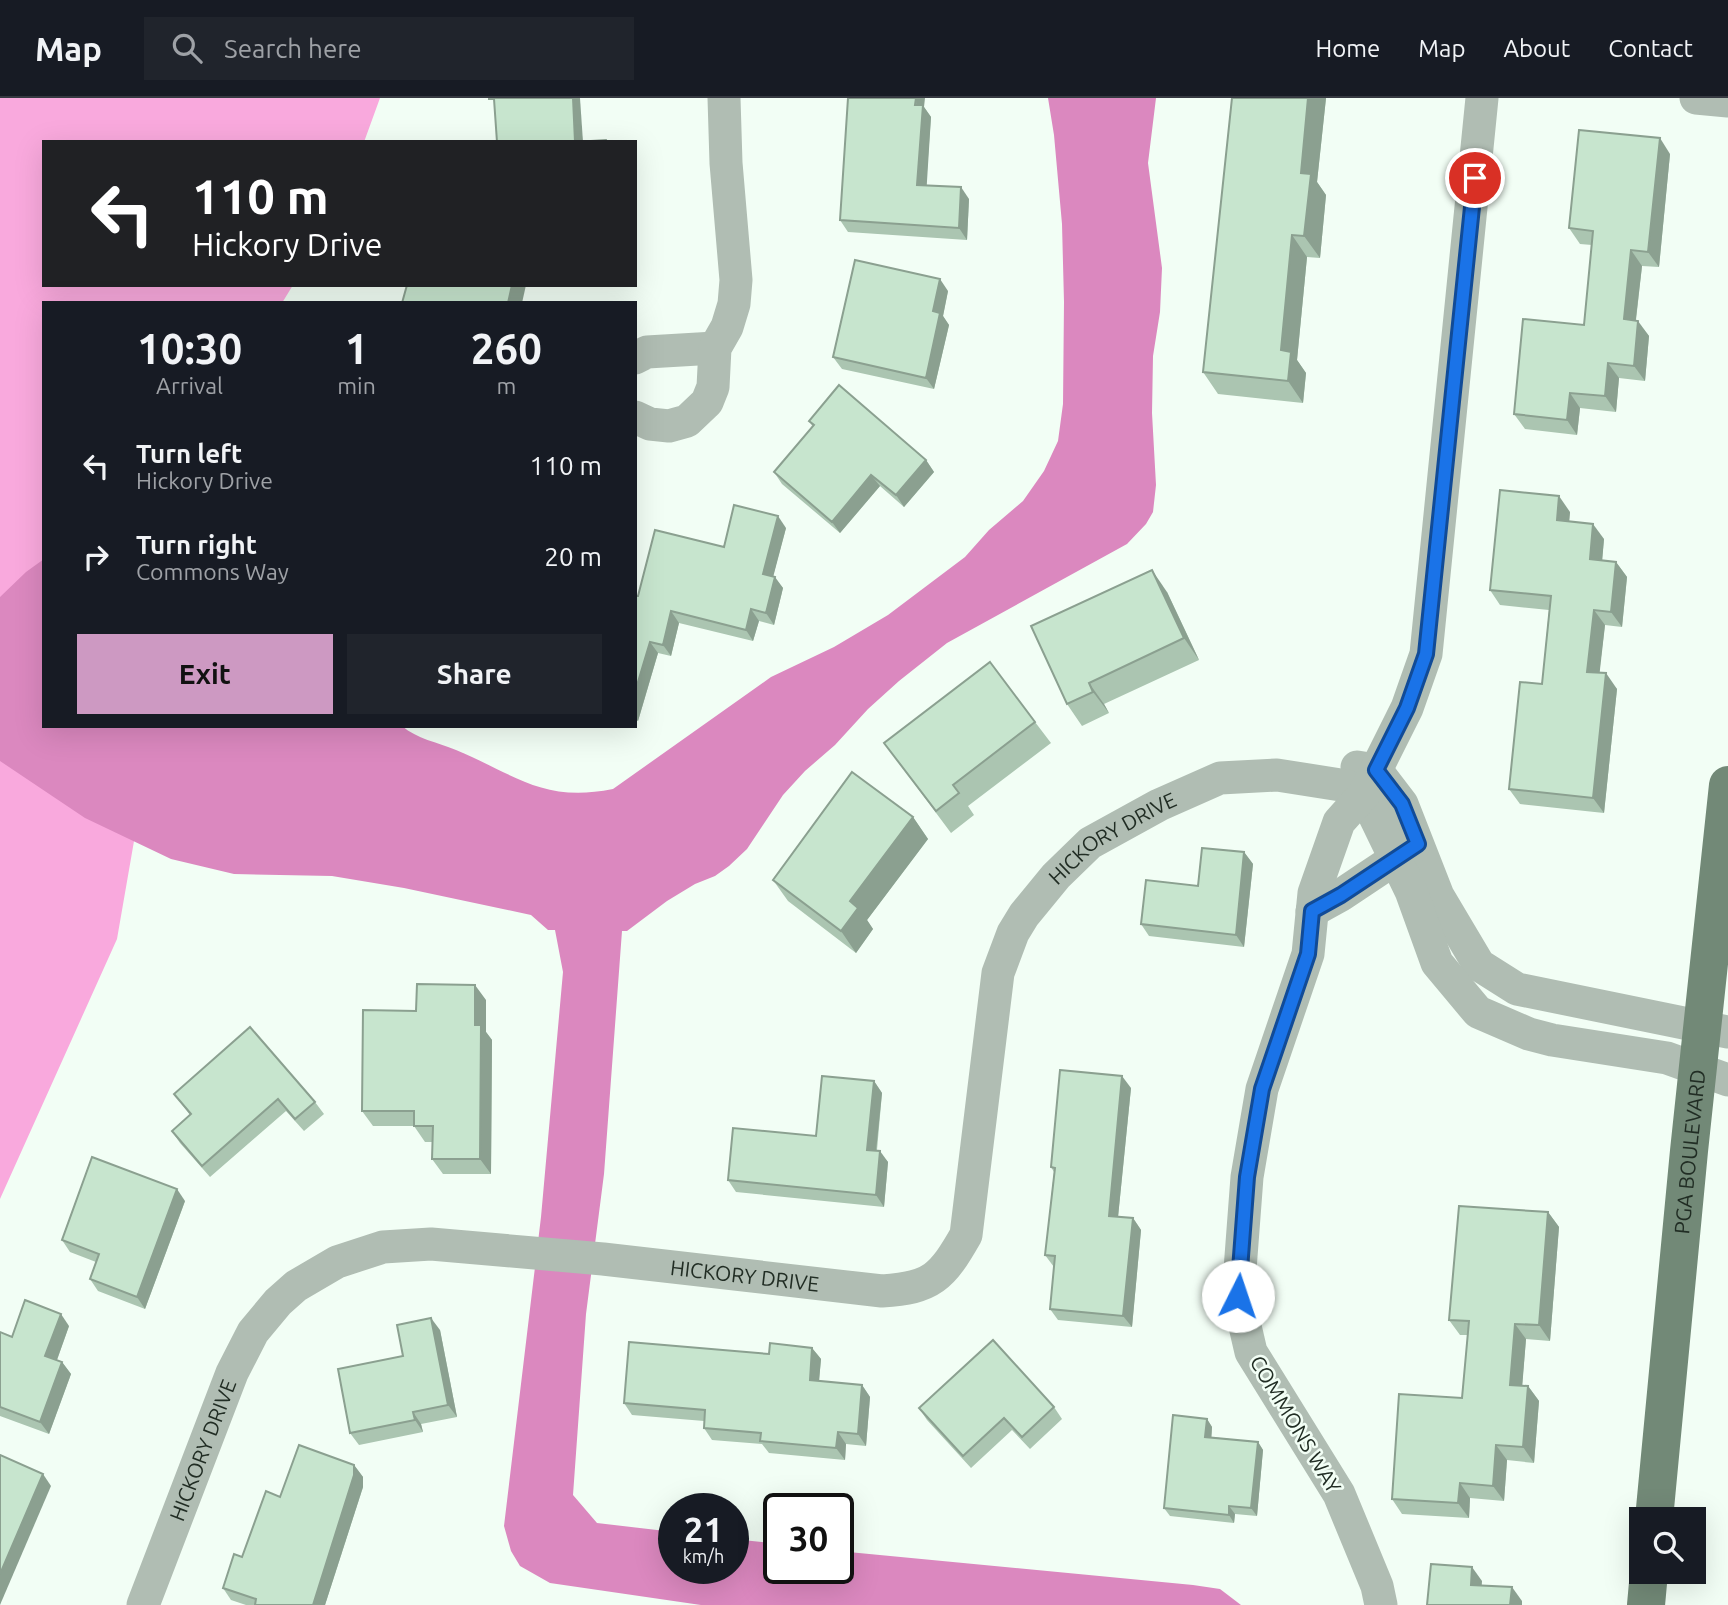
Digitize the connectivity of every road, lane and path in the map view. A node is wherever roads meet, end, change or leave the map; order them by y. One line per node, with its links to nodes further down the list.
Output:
1 (724, 98): 5 (street)
2 (1482, 98): 8 (street, COMMONS WAY)
3 (1696, 98): 4 (street)
4 (1728, 101)
5 (715, 348): 6 (street); 7 (street)
6 (637, 357)
7 (637, 418)
8 (1370, 782): 10 (street); 11 (street, COMMONS WAY); 16 (street, HICKORY DRIVE)
9 (1728, 785): 12 (main road, PGA BOULEVARD)
10 (1406, 851): 11 (street); 12 (street); 13 (street)
11 (1312, 911): 17 (street, COMMONS WAY)
12 (1715, 1029): 13 (main road, PGA BOULEVARD)
13 (1713, 1073): 14 (main road, PGA BOULEVARD)
14 (1656, 1507)
15 (1648, 1584): 18 (main road)
16 (143, 1605)
17 (1381, 1605)
18 (1646, 1605)

